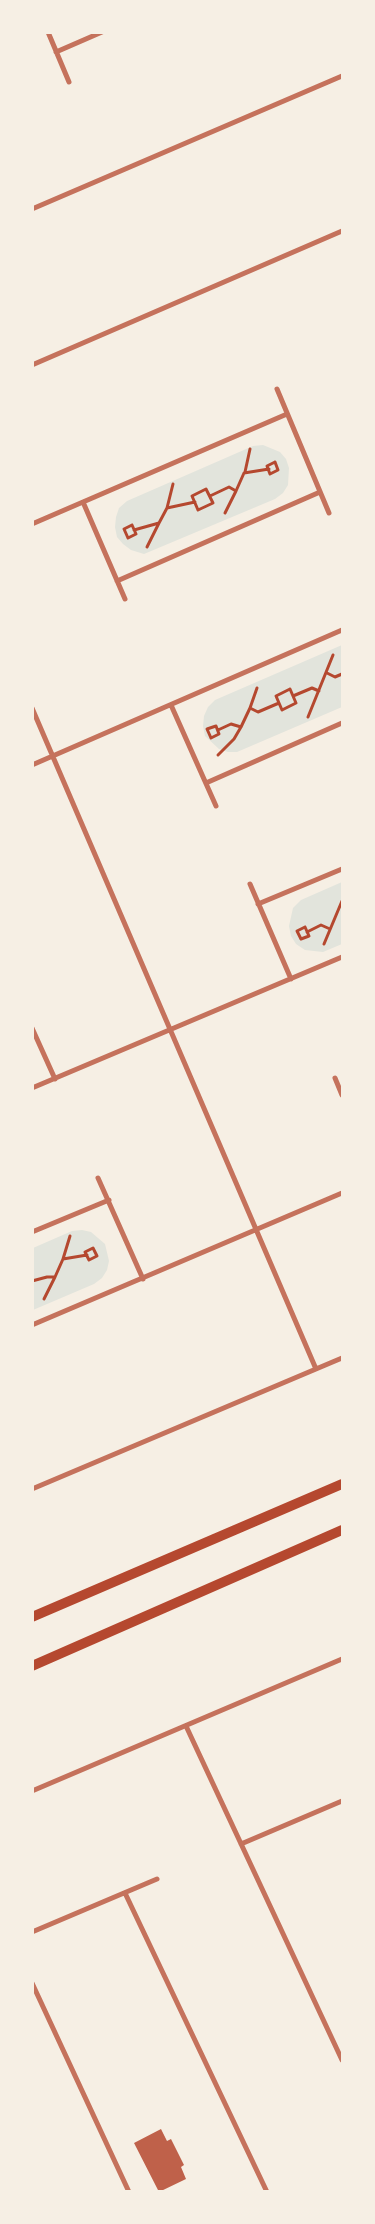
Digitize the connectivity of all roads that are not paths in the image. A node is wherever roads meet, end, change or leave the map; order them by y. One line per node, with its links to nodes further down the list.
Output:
1 (48, 32): 3 (street)
2 (102, 32): 3 (street)
3 (56, 52): 5 (street)
4 (342, 76): 6 (street)
5 (69, 82)
6 (32, 209)
7 (342, 231): 8 (street)
8 (32, 366)
9 (277, 389): 10 (street)
10 (287, 414): 11 (street); 12 (street)
11 (320, 492): 13 (street); 15 (street)
12 (83, 502): 14 (street); 15 (street)
13 (329, 513)
14 (32, 524)
15 (117, 581): 16 (street)
16 (126, 600)
17 (342, 631): 18 (street)
18 (171, 705): 21 (street); 23 (street)
19 (32, 708): 21 (street)
20 (342, 724): 23 (street)
21 (53, 756): 22 (street); 31 (street)
22 (32, 765)
23 (206, 783): 24 (street)
24 (216, 806)
25 (342, 869): 27 (street)
26 (250, 884): 27 (street)
27 (258, 904): 29 (street)
28 (342, 957): 29 (street)
29 (291, 979): 31 (street)
30 (32, 1028): 33 (street)
31 (171, 1030): 33 (street); 39 (street)
32 (335, 1078): 35 (street)
33 (55, 1079): 34 (street)
34 (32, 1088)
35 (342, 1095)
36 (98, 1178): 38 (street)
37 (342, 1194): 39 (street)
38 (108, 1200): 40 (street); 41 (street)
39 (257, 1230): 41 (street); 44 (street)
40 (32, 1232)
41 (143, 1279): 42 (street)
42 (32, 1325)
43 (342, 1358): 44 (street)
44 (316, 1369): 46 (street)
45 (342, 1484): 48 (main road)
46 (32, 1489)
47 (342, 1530): 50 (main road)
48 (32, 1617)
49 (342, 1659): 51 (street)
50 (32, 1666)
51 (186, 1726): 52 (street); 54 (street)
52 (32, 1791)
53 (342, 1801): 54 (street)
54 (241, 1844): 59 (street)
55 (157, 1879): 56 (street)
56 (125, 1893): 57 (street); 61 (street)
57 (32, 1932)
58 (32, 1983): 60 (street)
59 (342, 2060)
60 (129, 2192)
61 (266, 2192)

